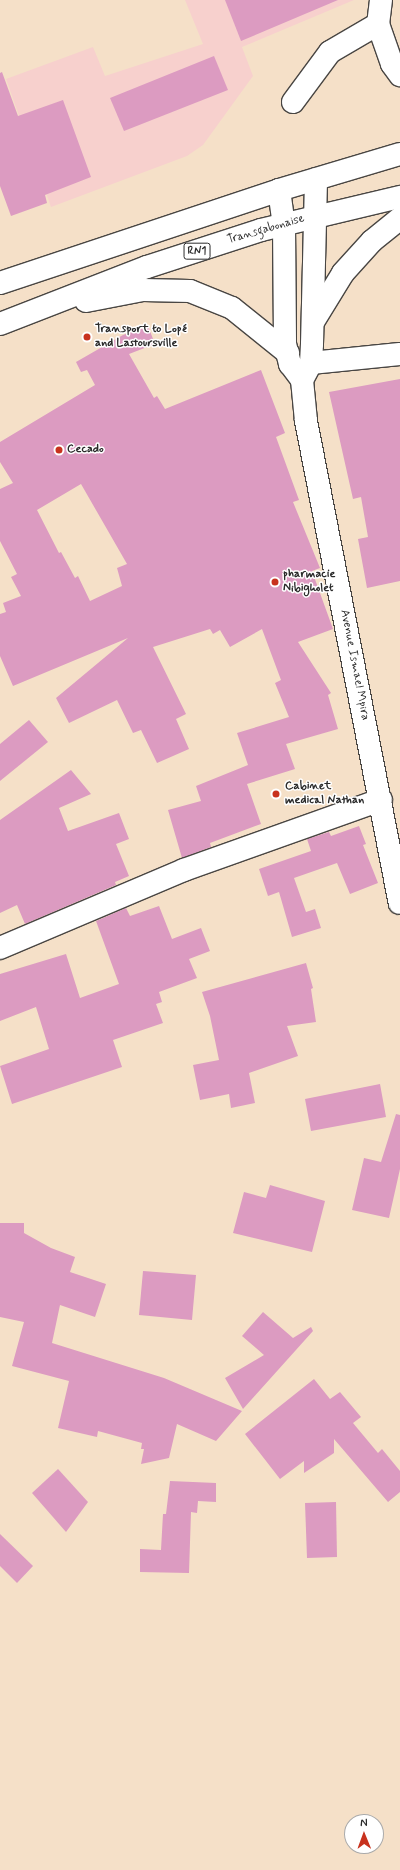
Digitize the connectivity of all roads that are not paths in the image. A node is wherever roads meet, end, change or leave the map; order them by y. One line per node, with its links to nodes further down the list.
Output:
1 (381, 0): 2 (main road)
2 (378, 24): 3 (main road); 4 (main road)
3 (400, 75)
4 (293, 102)
5 (400, 154): 6 (main road)
6 (316, 179): 7 (main road); 9 (main road, Avenue Ismael Mpira)
7 (279, 190): 11 (main road); 12 (main road)
8 (400, 197): 9 (main road, Transgabonaise / RN1)
9 (315, 217): 11 (main road, Transgabonaise / RN1); 14 (main road, Avenue Ismael Mpira)
10 (400, 218): 14 (main road)
11 (284, 225): 13 (main road, Transgabonaise / RN1); 16 (main road)
12 (0, 283)
13 (32, 310): 15 (main road, Transgabonaise / RN1); 16 (main road)
14 (313, 323): 18 (main road, Avenue Ismael Mpira)
15 (0, 324)
16 (288, 353): 18 (main road)
17 (400, 354): 18 (main road)
18 (306, 372): 19 (main road, Avenue Ismael Mpira)
19 (380, 800): 20 (main road, Avenue Ismael Mpira); 21 (main road)
20 (400, 903)
21 (0, 948)

